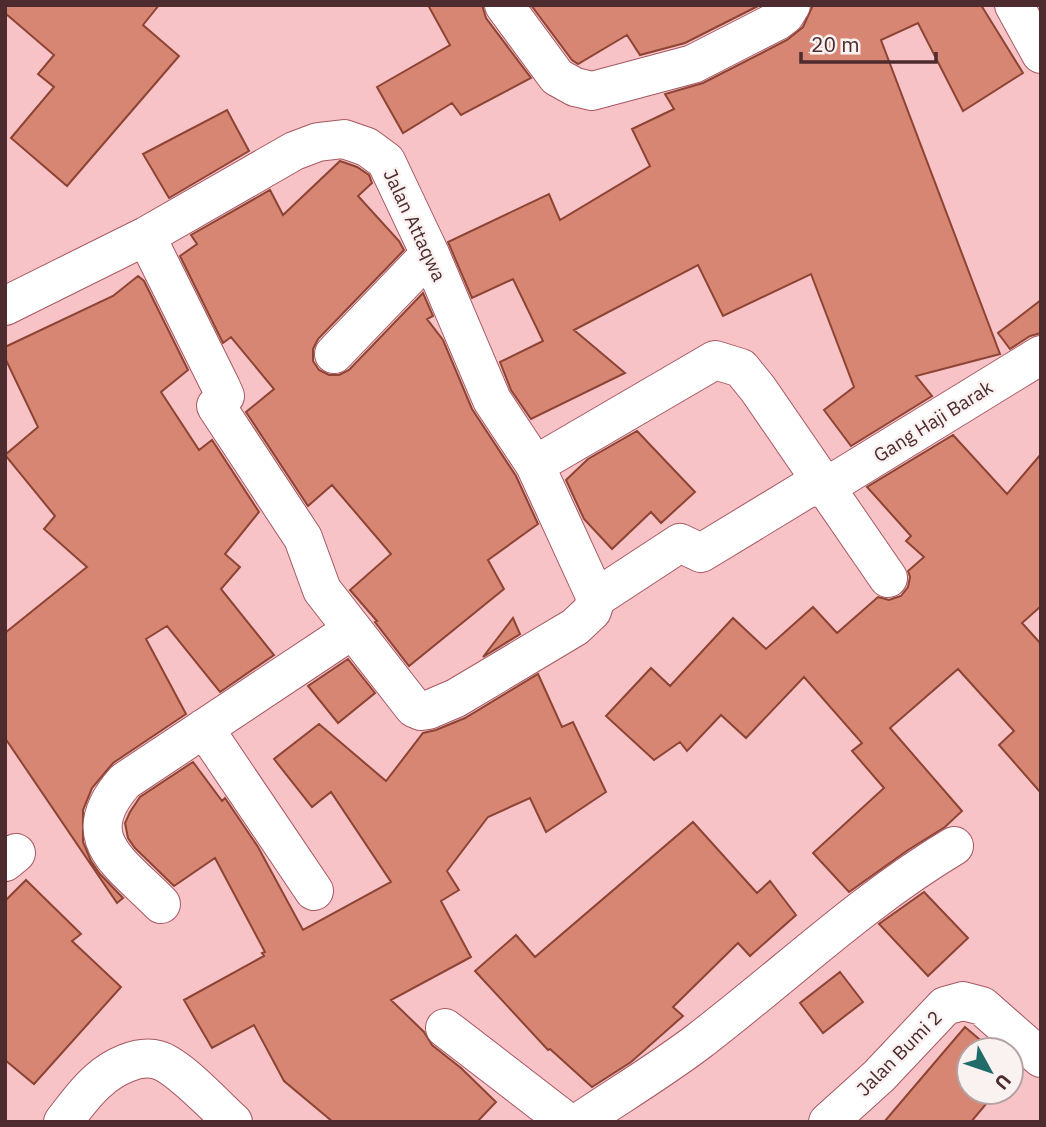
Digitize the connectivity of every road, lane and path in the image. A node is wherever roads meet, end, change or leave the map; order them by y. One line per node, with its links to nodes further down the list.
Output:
1 (504, 5): 2 (street)
2 (791, 5)
3 (1014, 5): 4 (street)
4 (1041, 54)
5 (146, 236): 6 (street, Jalan Attaqwa); 7 (street, Jalan Attaqwa); 14 (street)
6 (430, 254): 8 (street); 10 (street, Jalan Attaqwa)
7 (5, 306)
8 (334, 354)
9 (1041, 355): 11 (street, Gang Haji Barak)
10 (535, 465): 11 (street); 13 (street, Jalan Attaqwa)
11 (826, 487): 12 (street); 13 (street, Gang Haji Barak)
12 (888, 578)
13 (596, 598): 14 (street)
14 (352, 630): 15 (street)
15 (204, 728): 17 (street); 18 (street)
16 (954, 846): 24 (street)
17 (314, 891)
18 (160, 904)
19 (445, 1028): 23 (street)
20 (1041, 1058): 25 (street, Jalan Bumi 2)
21 (63, 1122): 22 (street)
22 (233, 1122)
23 (567, 1122)
24 (579, 1122)
25 (828, 1122)

